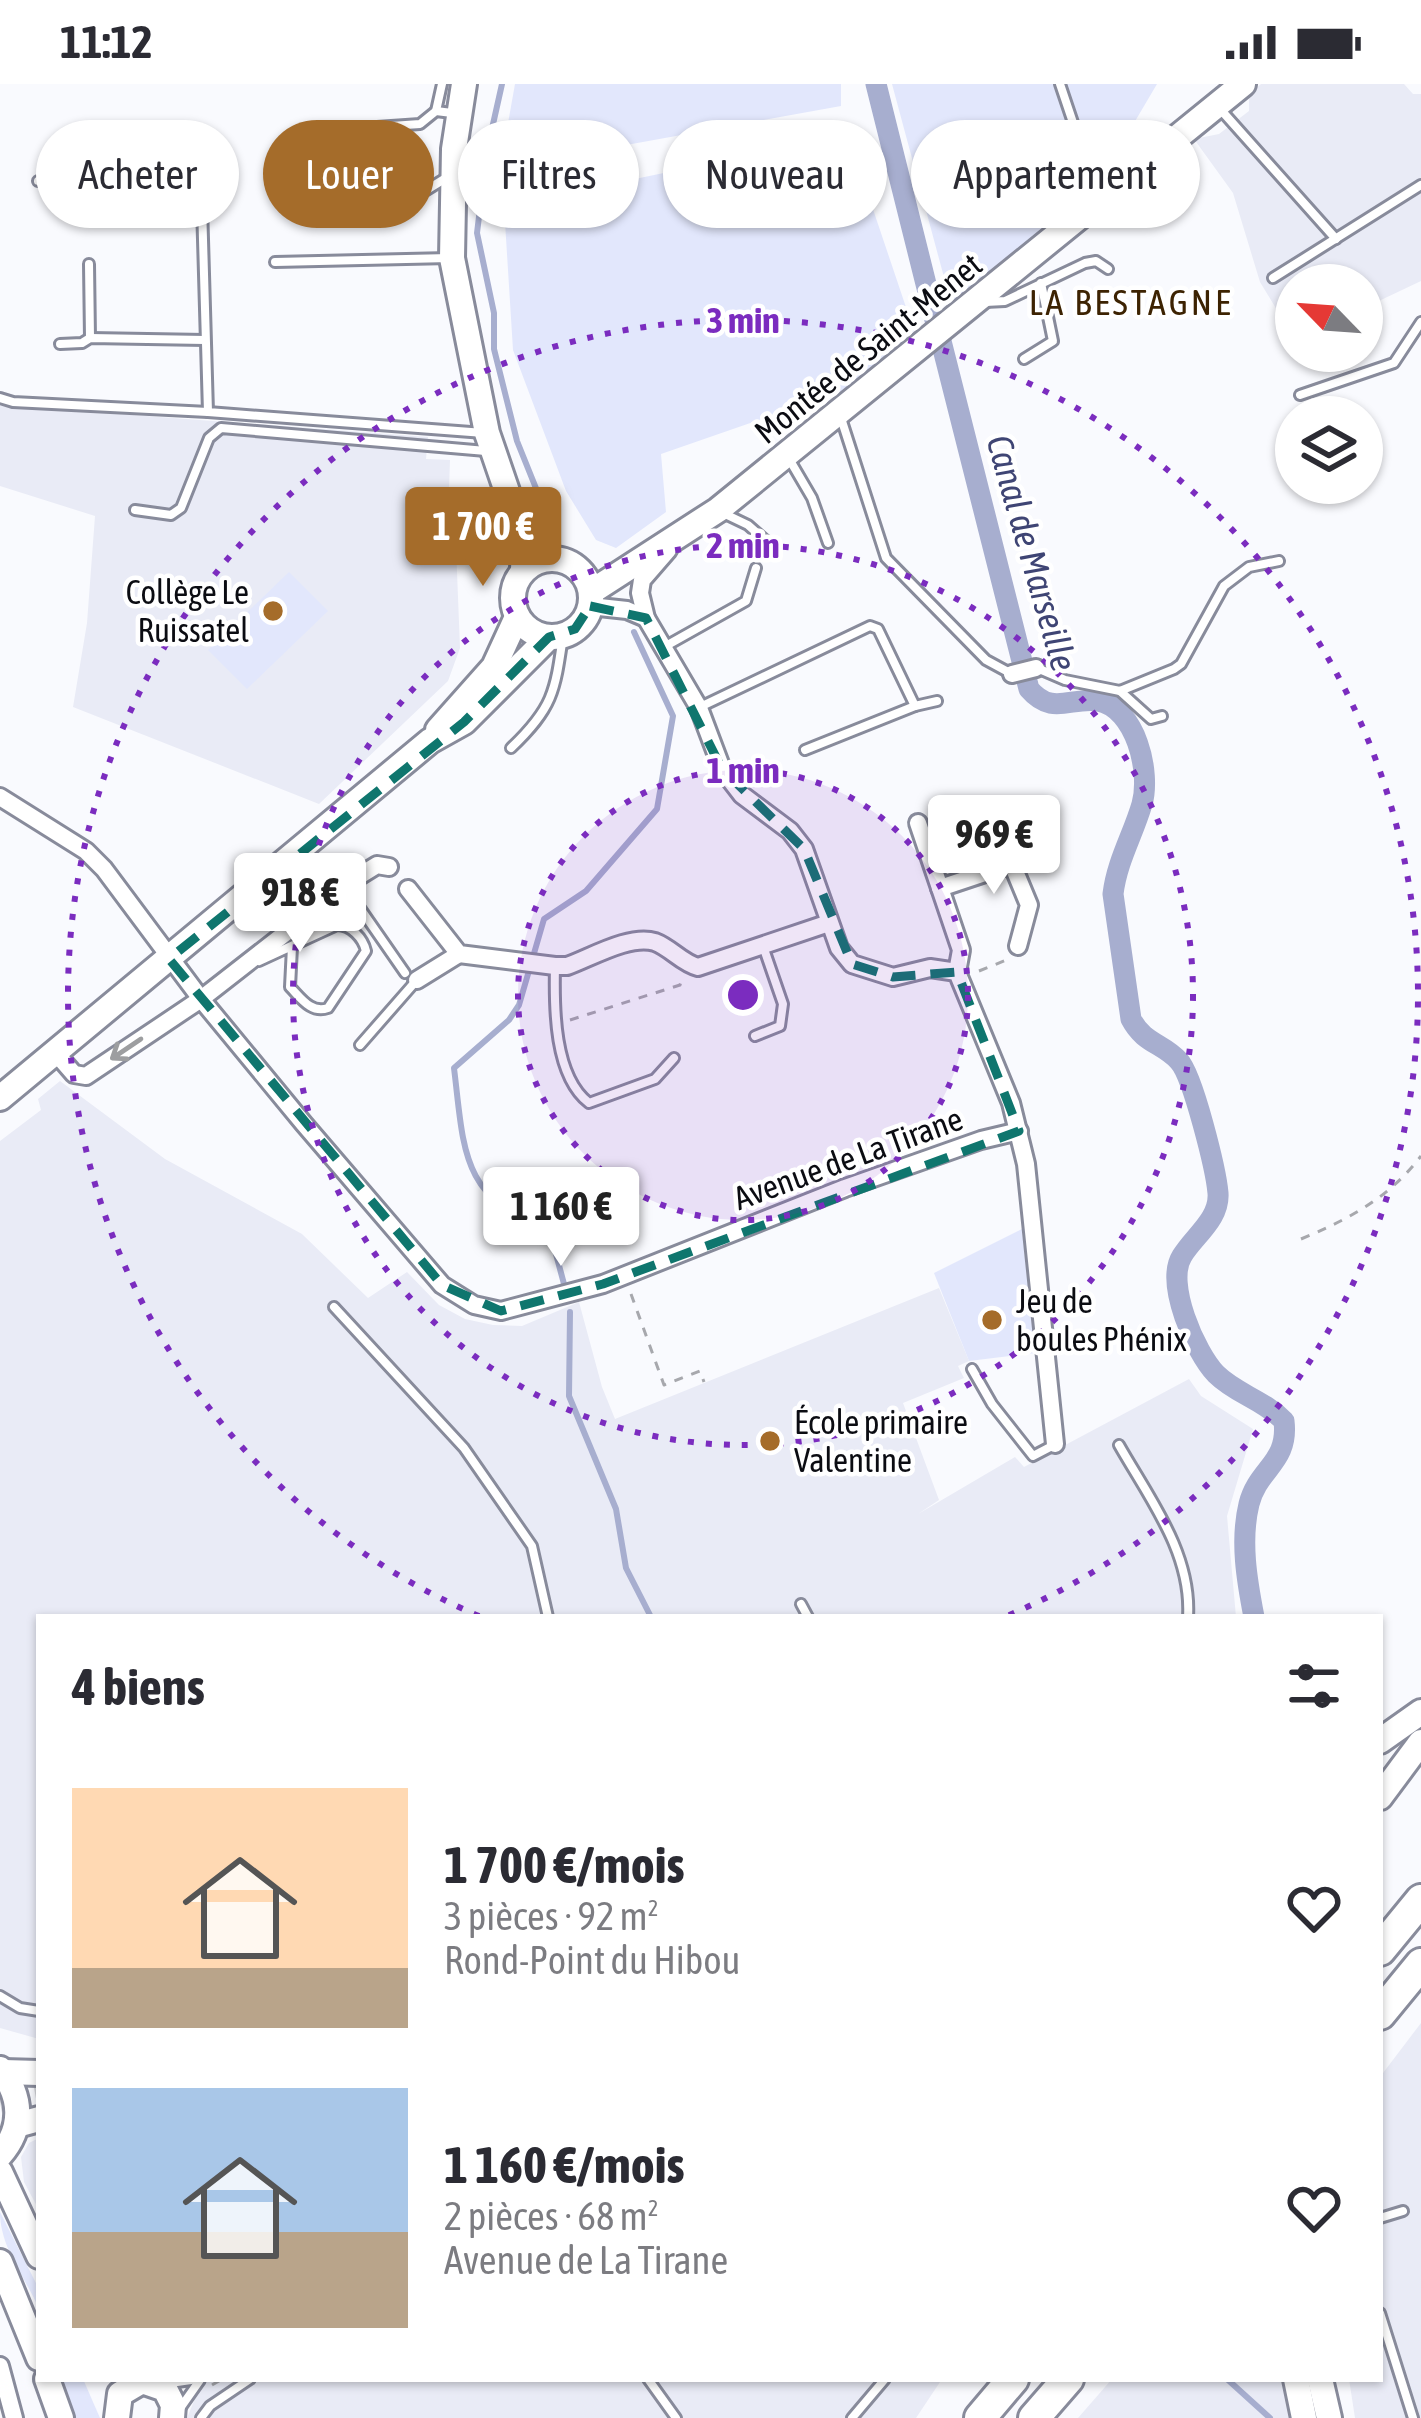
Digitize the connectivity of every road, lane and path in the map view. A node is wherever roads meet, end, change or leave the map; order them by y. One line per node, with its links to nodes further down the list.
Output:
1 (442, 84): 6 (lane)
2 (464, 84): 6 (main road)
3 (1060, 84): 8 (lane)
4 (1243, 84): 5 (main road, Montée de Saint-Menet)
5 (1217, 105): 9 (main road, Montée de Saint-Menet); 15 (lane)
6 (448, 113): 7 (lane); 10 (main road)
7 (430, 120)
8 (1072, 120)
9 (1199, 120)
10 (453, 174): 12 (lane); 16 (main road)
11 (1421, 185): 15 (lane)
12 (434, 186)
13 (203, 228): 25 (lane)
14 (1066, 228): 22 (main road, Montée de Saint-Menet)
15 (1336, 239): 20 (lane)
16 (452, 258): 17 (lane); 32 (main road)
17 (275, 262)
18 (88, 264): 24 (lane)
19 (1108, 269): 21 (lane)
20 (1273, 278)
21 (1041, 283): 22 (lane); 27 (lane)
22 (977, 302): 31 (main road, Montée de Saint-Menet)
23 (1421, 322): 28 (lane)
24 (90, 338): 25 (lane); 26 (lane)
25 (206, 340): 30 (lane)
26 (59, 344)
27 (1024, 359)
28 (1300, 395)
29 (0, 398): 30 (lane)
30 (208, 412): 32 (lane)
31 (840, 414): 33 (main road, Montée de Saint-Menet); 48 (lane)
32 (490, 442): 34 (lane); 40 (main road)
33 (788, 456): 35 (main road, Montée de Saint-Menet); 37 (lane)
34 (135, 510)
35 (718, 510): 36 (main road, Montée de Saint-Menet); 38 (lane)
36 (686, 532): 42 (main road, Montée de Saint-Menet); 44 (street)
37 (828, 543)
38 (773, 547)
39 (1279, 561): 49 (lane)
40 (534, 565): 42 (main road); 43 (main road)
41 (756, 568): 46 (lane)
42 (588, 590): 44 (street); 45 (main road)
43 (517, 617): 45 (main road); 54 (main road)
44 (646, 619): 46 (street)
45 (556, 637): 54 (main road); 55 (lane)
46 (663, 647): 52 (street)
47 (1036, 668): 48 (street); 49 (lane)
48 (1012, 674)
49 (1120, 691): 53 (lane)
50 (937, 701): 51 (lane)
51 (915, 706): 52 (lane); 56 (lane)
52 (699, 707): 63 (street)
53 (1162, 716)
54 (430, 741): 68 (main road)
55 (511, 748)
56 (805, 750)
57 (0, 797): 68 (street, Avenue de La Tirane)
58 (919, 823): 61 (street)
59 (389, 868): 60 (street)
60 (345, 886): 71 (street); 73 (lane)
61 (940, 888): 66 (street); 72 (street)
62 (408, 889): 67 (street)
63 (829, 922): 65 (street); 72 (street)
64 (292, 947): 64 (lane); 71 (lane)
65 (763, 947): 70 (street); 76 (lane)
66 (1016, 951): 72 (path)
67 (459, 954): 69 (street); 73 (street)
68 (169, 958): 74 (street, Avenue de La Tirane); 78 (main road)
69 (538, 964): 70 (street); 75 (lane)
70 (687, 964): 75 (path)
71 (241, 968): 74 (street)
72 (959, 975): 81 (street)
73 (411, 977): 77 (lane)
74 (201, 1000): 78 (street, one-way to 78); 84 (street, Avenue de La Tirane)
75 (554, 1025): 79 (lane)
76 (755, 1036)
77 (360, 1045)
78 (55, 1052): 80 (main road)
79 (674, 1058)
80 (0, 1098)
81 (1019, 1131): 84 (street, Avenue de La Tirane); 88 (street)
82 (1421, 1156): 83 (path)
83 (1301, 1239)
84 (625, 1276): 87 (path)
85 (334, 1307): 91 (lane)
86 (972, 1369): 88 (lane)
87 (704, 1382)
88 (1054, 1444)
89 (1119, 1445): 93 (lane)
90 (801, 1604): 92 (lane)
91 (546, 1614)
92 (806, 1614)
93 (1188, 1614)
94 (1421, 1699): 96 (main road)
95 (1421, 1712): 97 (main road)
96 (1383, 1720)
97 (1383, 1739)
98 (1421, 1742): 99 (main road)
99 (1383, 1793)
100 (1421, 1900): 101 (highway)
101 (1383, 1946)
102 (1421, 1964): 104 (highway)
103 (0, 1996): 105 (lane)
104 (1383, 2010)
105 (36, 2011)
106 (2, 2070): 107 (main road); 108 (main road)
107 (36, 2073)
108 (28, 2122): 109 (main road)
109 (0, 2155)
110 (0, 2172): 113 (main road)
111 (1403, 2211): 112 (lane)
112 (1383, 2217)
113 (36, 2250)
114 (0, 2262): 116 (main road)
115 (1383, 2323): 144 (lane)
116 (36, 2351)
117 (0, 2366): 131 (street)
118 (48, 2382): 132 (main road)
119 (130, 2382): 120 (lane); 133 (main road); 134 (main road)
120 (184, 2382)
121 (198, 2382): 134 (lane)
122 (245, 2382): 135 (lane)
123 (650, 2382): 136 (lane)
124 (883, 2382): 137 (lane)
125 (991, 2382): 138 (highway)
126 (1010, 2382): 139 (highway)
127 (1065, 2382): 140 (highway)
128 (1080, 2382): 141 (highway)
129 (1297, 2382): 142 (main road)
130 (1321, 2382): 143 (main road)
131 (14, 2418)
132 (61, 2418)
133 (117, 2418)
134 (172, 2418)
135 (201, 2418)
136 (676, 2418)
137 (853, 2418)
138 (964, 2418)
139 (980, 2418)
140 (1034, 2418)
141 (1051, 2418)
142 (1304, 2418)
143 (1329, 2418)
144 (1413, 2418)

